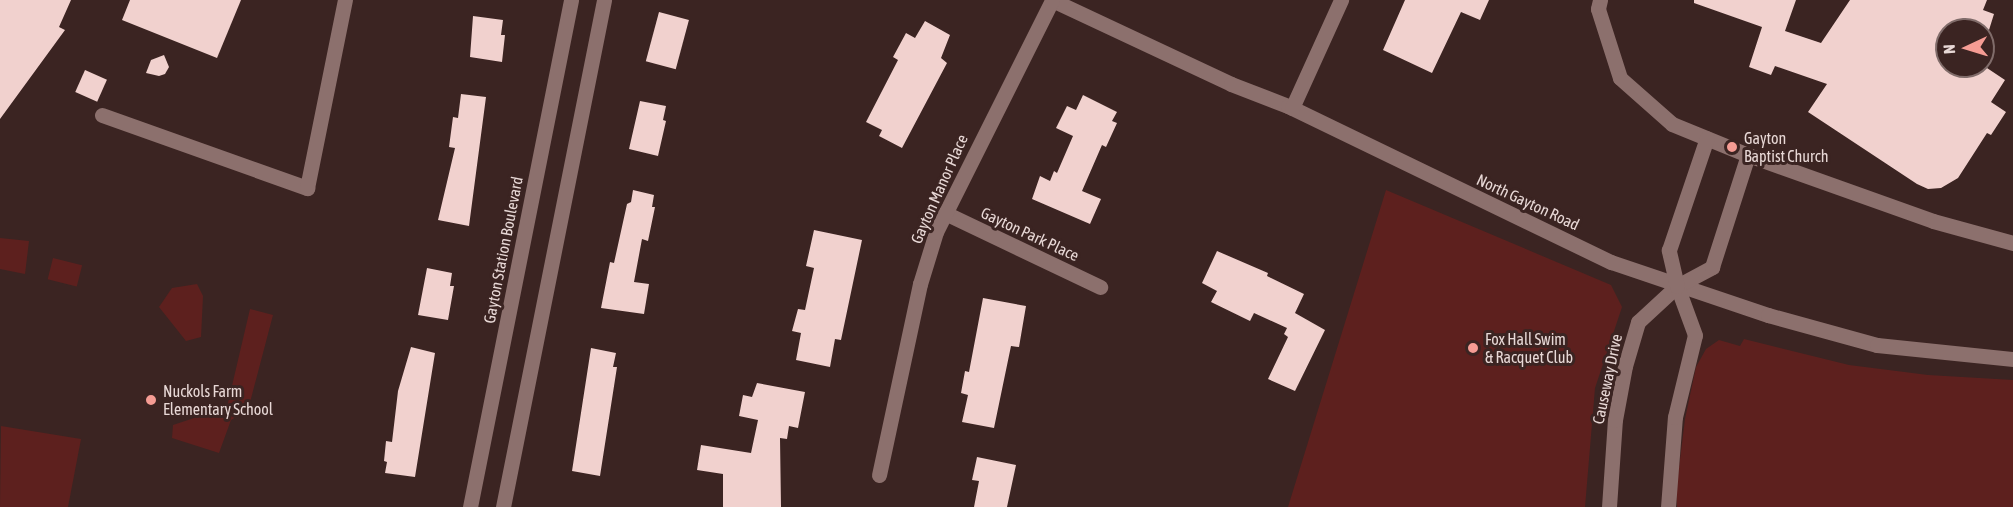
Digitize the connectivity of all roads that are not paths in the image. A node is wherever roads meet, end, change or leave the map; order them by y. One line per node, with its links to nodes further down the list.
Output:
1 (345, 0): 8 (street)
2 (572, 0): 17 (street, Gayton Station Boulevard)
3 (604, 0): 18 (street)
4 (1052, 0): 7 (street, North Gayton Road); 11 (street, Gayton Manor Place)
5 (1341, 0): 7 (street)
6 (1600, 0): 9 (street)
7 (1292, 108): 13 (street, North Gayton Road)
8 (102, 115)
9 (1707, 138): 10 (street); 13 (street)
10 (1748, 155): 12 (street); 13 (street, Causeway Drive)
11 (945, 213): 14 (street, Gayton Park Place); 16 (street, Gayton Manor Place)
12 (2013, 243)
13 (1677, 286): 15 (street, North Gayton Road); 19 (street, Causeway Drive); 20 (street)
14 (1100, 287)
15 (2013, 359)
16 (879, 475)
17 (470, 507)
18 (503, 507)
19 (1610, 507)
20 (1668, 507)

